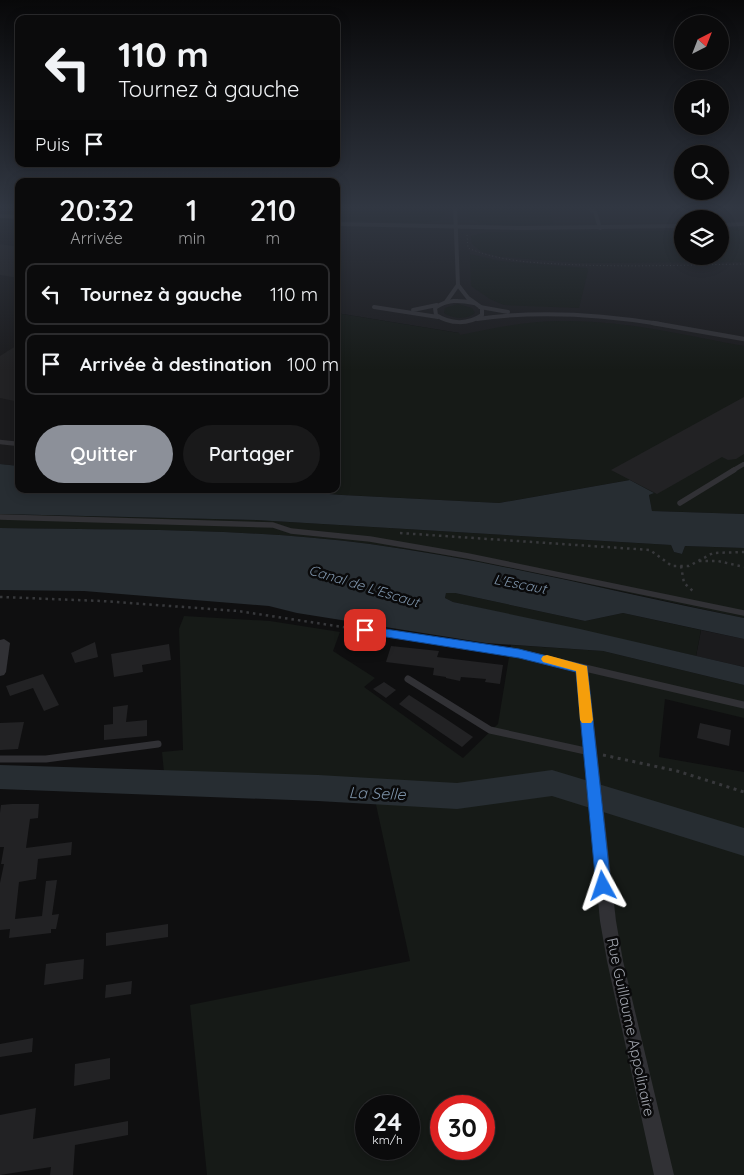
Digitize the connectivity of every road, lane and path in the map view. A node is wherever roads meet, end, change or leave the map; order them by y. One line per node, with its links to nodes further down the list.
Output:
1 (457, 261): 4 (lane)
2 (518, 261): 3 (path)
3 (744, 264)
4 (458, 285): 5 (lane); 6 (lane)
5 (445, 302): 6 (lane); 7 (lane)
6 (474, 303): 9 (lane)
7 (437, 305): 10 (lane); 12 (lane)
8 (374, 307): 10 (lane)
9 (480, 307): 11 (lane); 13 (lane)
10 (404, 311): 12 (lane)
11 (525, 313): 13 (lane); 14 (lane)
12 (440, 318): 13 (lane)
13 (477, 319)
14 (744, 339)
15 (0, 442): 16 (lane)
16 (15, 444)
17 (744, 464): 18 (lane)
18 (680, 502)
19 (0, 517): 25 (lane)
20 (392, 532): 22 (path)
21 (744, 552): 22 (path)
22 (698, 561): 23 (path)
23 (744, 568)
24 (0, 597): 26 (path)
25 (744, 613)
26 (365, 630): 28 (lane)
27 (4, 643): 29 (street)
28 (582, 669): 31 (lane); 33 (street, Rue Guillaume Appolinaire)
29 (0, 672)
30 (408, 678): 33 (lane)
31 (744, 705)
32 (158, 744): 34 (lane)
33 (590, 752): 35 (path); 36 (street, Rue Guillaume Appolinaire)
34 (0, 759)
35 (744, 792)
36 (664, 1175)

